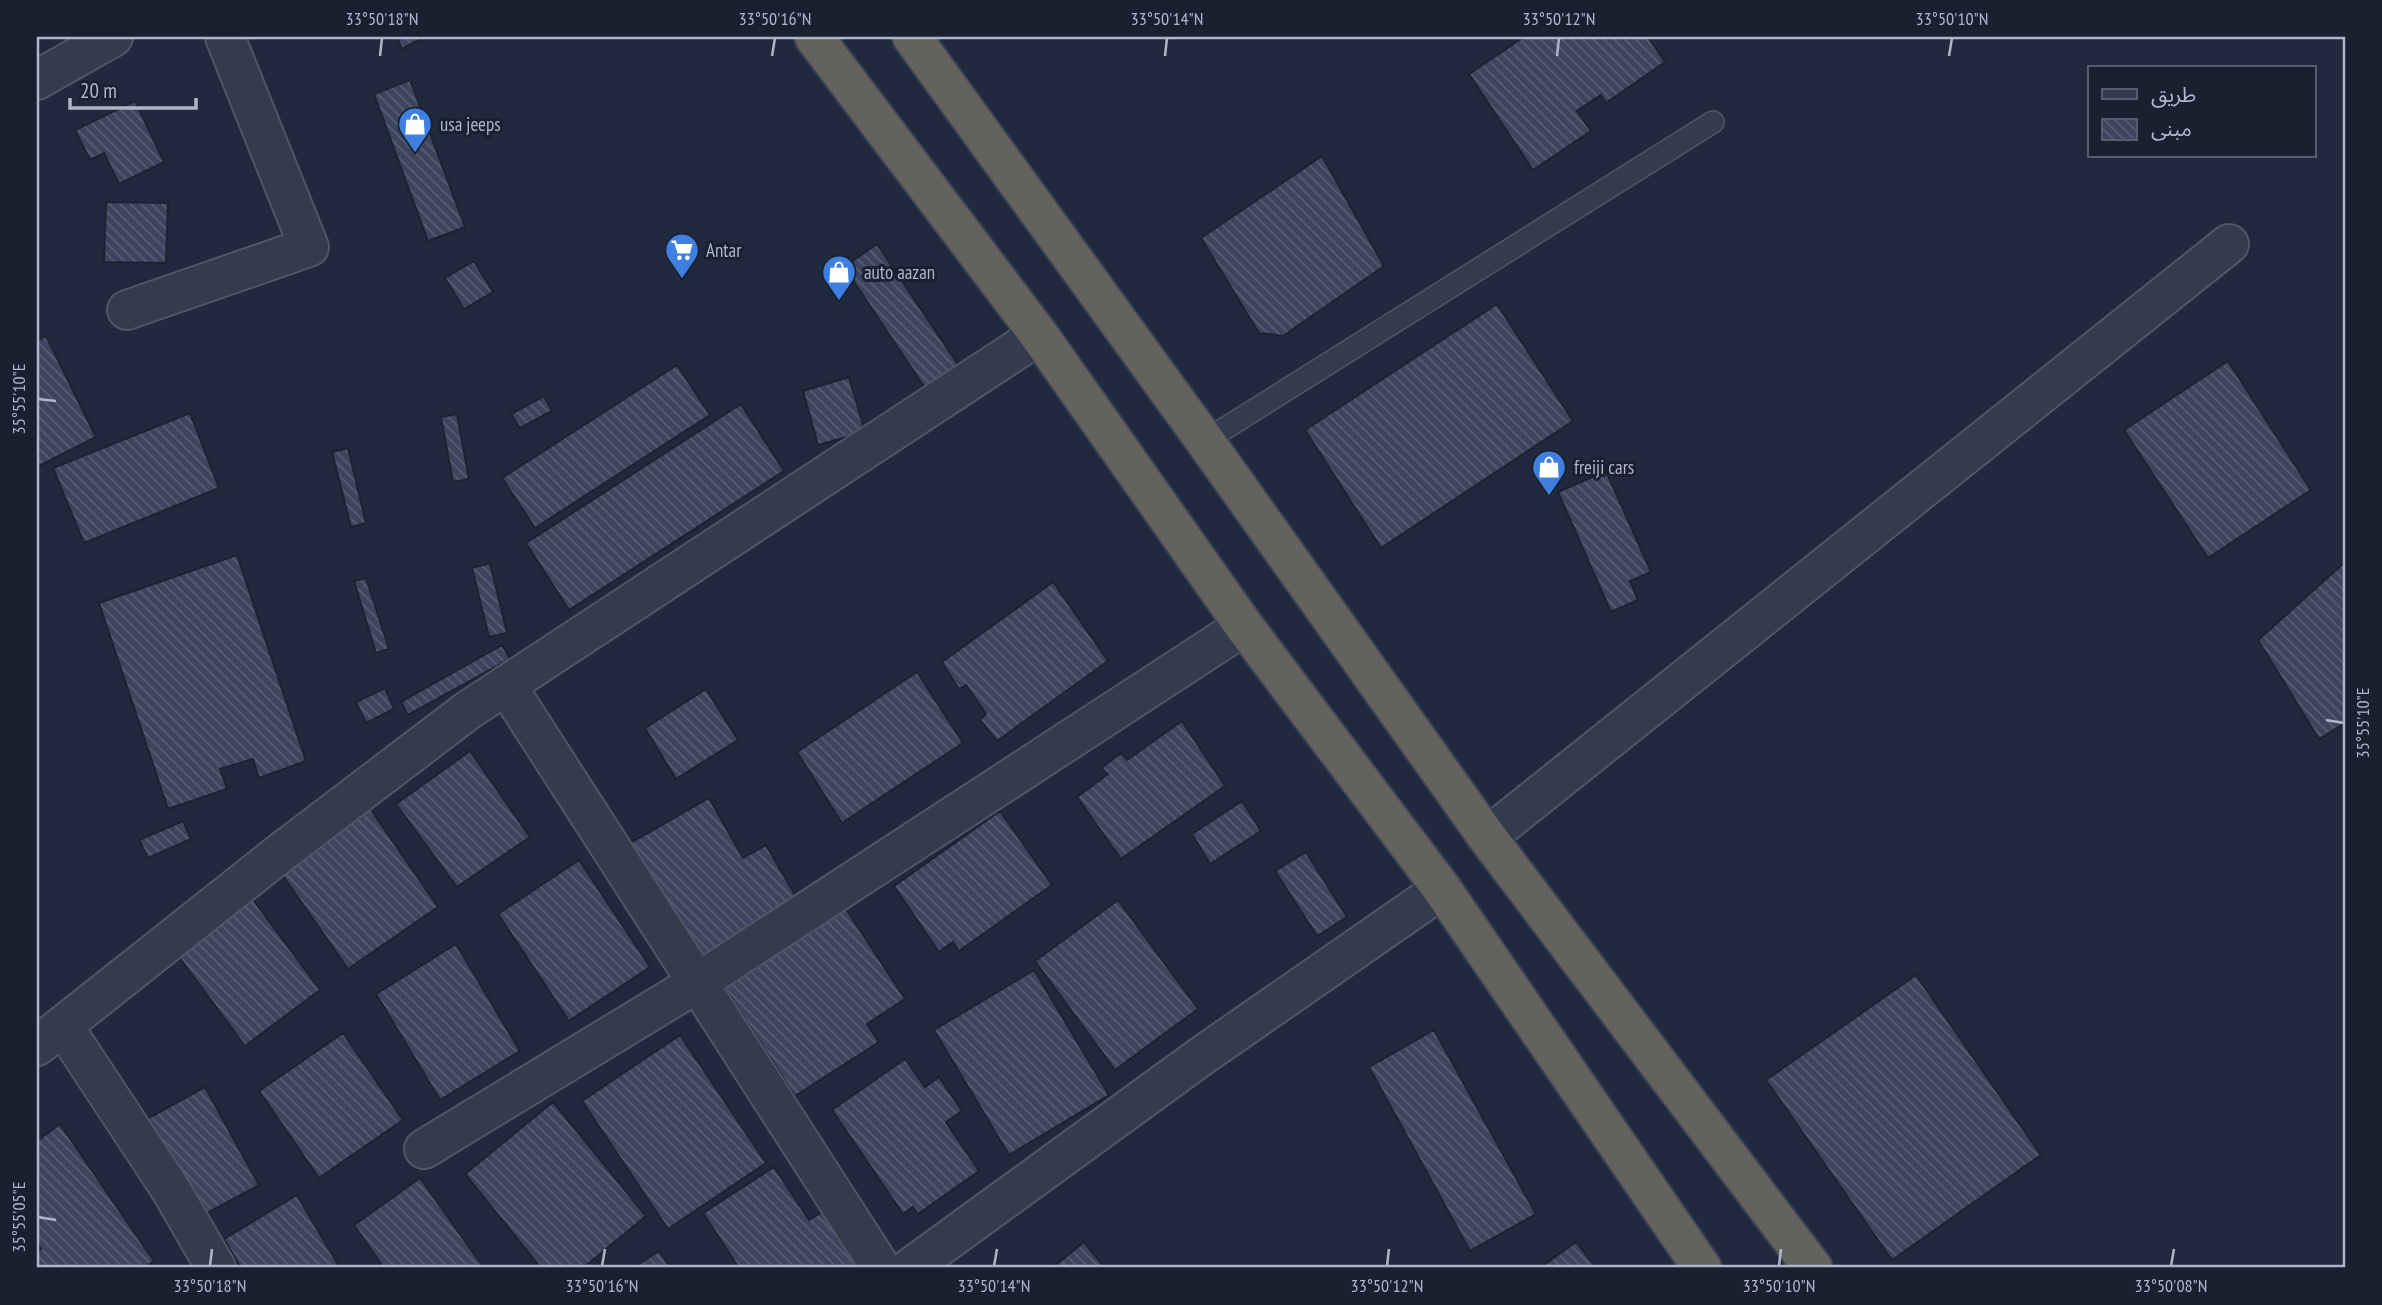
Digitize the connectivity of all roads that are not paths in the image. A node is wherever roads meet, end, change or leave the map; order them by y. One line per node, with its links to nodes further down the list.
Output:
1 (113, 37): 5 (street)
2 (225, 37): 8 (street)
3 (814, 37): 9 (highway)
4 (912, 37): 10 (highway)
5 (37, 80)
6 (1713, 122): 10 (lane)
7 (2229, 244): 13 (street)
8 (127, 310)
9 (1039, 335): 11 (highway); 12 (street)
10 (1205, 440): 13 (highway)
11 (1244, 626): 14 (highway); 15 (street)
12 (506, 685): 15 (street); 16 (street)
13 (1487, 837): 22 (highway)
14 (1443, 889): 20 (street); 21 (highway)
15 (697, 983): 17 (street); 19 (street)
16 (50, 1036): 18 (street)
17 (424, 1149)
18 (216, 1268)
19 (881, 1268)
20 (910, 1268)
21 (1702, 1268)
22 (1813, 1268)

